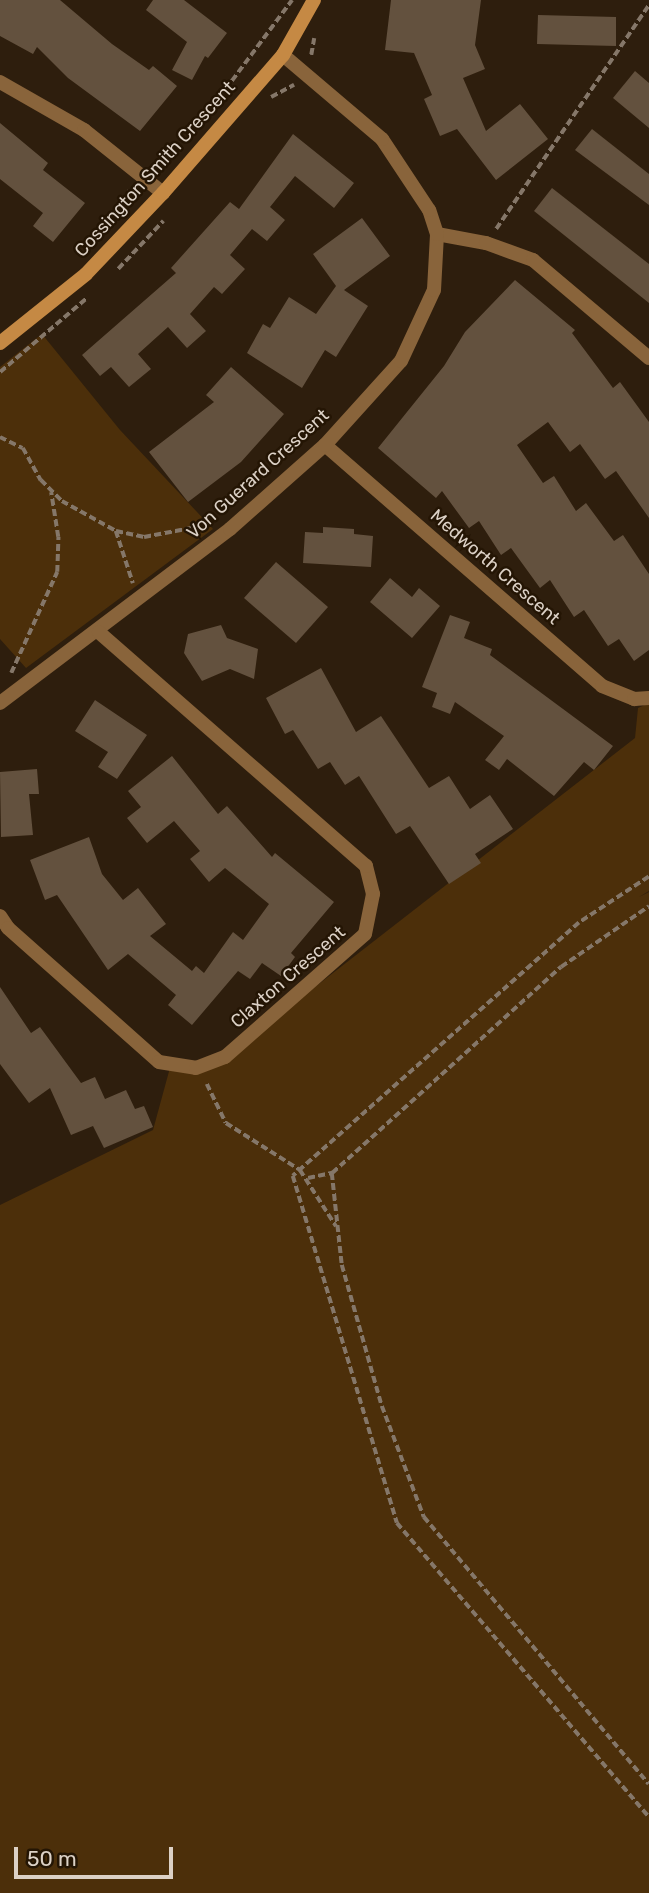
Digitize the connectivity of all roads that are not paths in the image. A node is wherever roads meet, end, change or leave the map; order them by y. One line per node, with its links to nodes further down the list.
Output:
1 (314, 0): 2 (street, Cossington Smith Crescent)
2 (283, 55): 4 (street, Cossington Smith Crescent); 5 (street, Von Guerard Crescent)
3 (0, 82): 4 (street)
4 (163, 193): 6 (street, Cossington Smith Crescent)
5 (437, 234): 7 (street); 8 (street, Von Guerard Crescent)
6 (0, 343)
7 (649, 358)
8 (325, 445): 9 (street, Von Guerard Crescent); 10 (street, Medworth Crescent)
9 (99, 632): 11 (street, Von Guerard Crescent); 12 (street, Claxton Crescent)
10 (649, 698)
11 (0, 704)
12 (0, 916)

